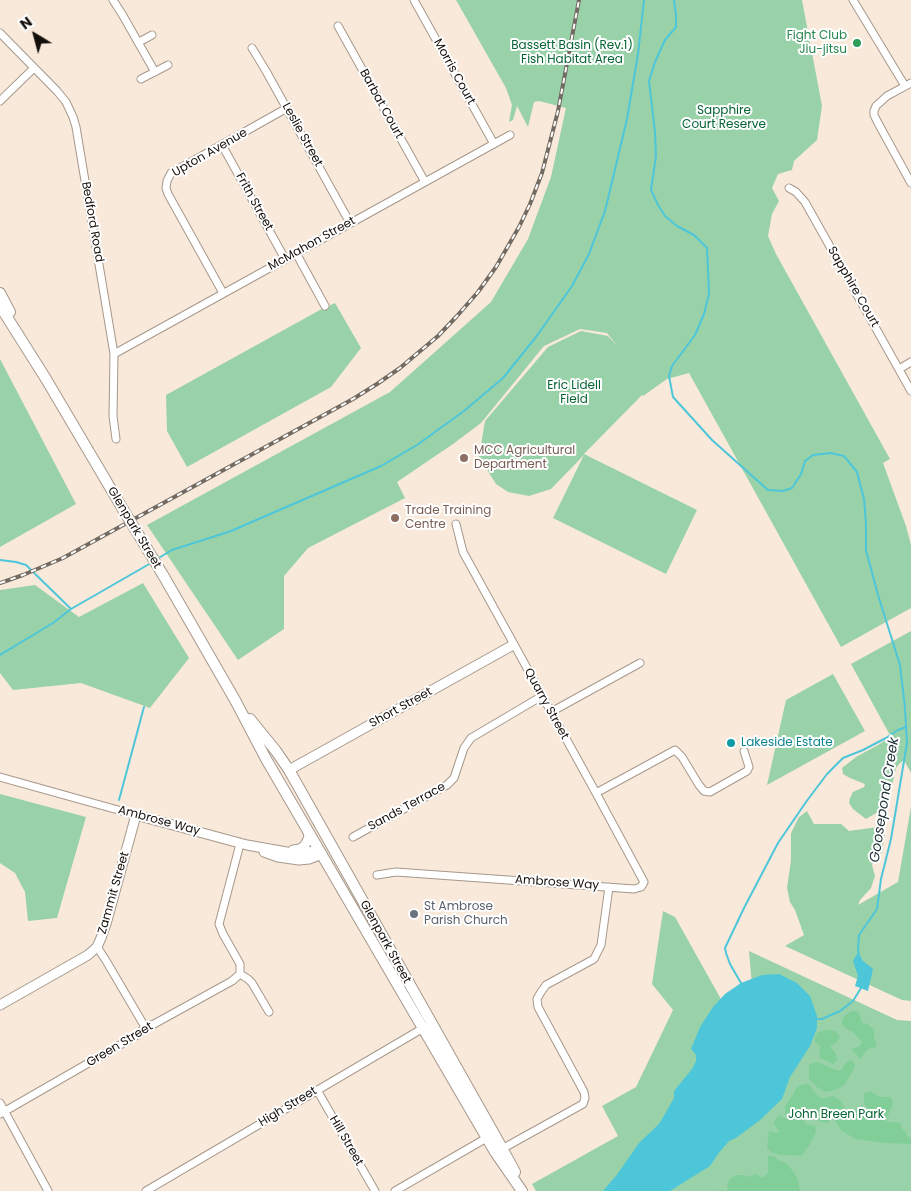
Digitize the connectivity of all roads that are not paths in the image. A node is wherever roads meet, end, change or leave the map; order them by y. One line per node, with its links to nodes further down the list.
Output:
1 (113, 0): 7 (street)
2 (414, 0): 17 (street, Morris Court)
3 (853, 0): 13 (street)
4 (338, 26): 19 (street, Barbat Court)
5 (0, 33): 10 (street, Bedford Road)
6 (152, 35): 7 (street)
7 (138, 42): 11 (street)
8 (252, 48): 15 (street, Leslie Street)
9 (168, 65): 11 (street)
10 (34, 68): 14 (street); 29 (street, Bedford Road)
11 (155, 72): 12 (street)
12 (141, 79)
13 (908, 85): 20 (street)
14 (0, 101)
15 (287, 108): 18 (street, Upton Avenue); 22 (street, Leslie Street)
16 (510, 135): 17 (street, McMahon Street)
17 (494, 144): 19 (street, McMahon Street)
18 (222, 145): 24 (street, Frith Street); 26 (street, Upton Avenue)
19 (425, 182): 22 (street, McMahon Street)
20 (911, 183)
21 (789, 188): 32 (street, Sapphire Court)
22 (350, 223): 23 (street, McMahon Street)
23 (296, 253): 24 (street, McMahon Street); 28 (street)
24 (285, 259): 26 (street, McMahon Street)
25 (0, 293): 30 (main road, Glenpark Street)
26 (223, 293): 29 (street, McMahon Street)
27 (0, 306): 30 (main road, Glenpark Street)
28 (326, 306)
29 (114, 354): 34 (street, Bedford Road)
30 (32, 356): 39 (main road, Glenpark Street, bridge)
31 (911, 362): 32 (street)
32 (899, 369): 33 (street, Sapphire Court)
33 (911, 391)
34 (116, 439)
35 (456, 524): 36 (street, Quarry Street)
36 (513, 645): 38 (street, Quarry Street); 42 (street, Short Street)
37 (640, 664): 40 (street)
38 (542, 696): 40 (street, Quarry Street); 48 (street, Sands Terrace)
39 (235, 700): 42 (main road, Glenpark Street); 43 (main road, Glenpark Street)
40 (550, 712): 45 (street, Quarry Street)
41 (744, 750): 45 (street)
42 (288, 770): 43 (main road); 50 (main road, Glenpark Street)
43 (276, 777): 47 (main road, Glenpark Street)
44 (0, 778): 46 (street, Ambrose Way)
45 (596, 793): 54 (street, Quarry Street)
46 (136, 815): 49 (street, Ambrose Way); 56 (street, Zammit Street)
47 (308, 831): 51 (street); 52 (main road, Glenpark Street)
48 (353, 837)
49 (244, 844): 51 (street, Ambrose Way); 52 (street); 57 (street)
50 (331, 846): 52 (main road); 60 (main road, Glenpark Street)
51 (275, 850): 52 (street, Ambrose Way)
52 (321, 852): 60 (main road, Glenpark Street)
53 (377, 875): 55 (street, Ambrose Way)
54 (644, 882): 55 (street, Ambrose Way)
55 (610, 887): 66 (street)
56 (97, 948): 58 (street, Zammit Street); 61 (street)
57 (240, 974): 59 (street); 61 (street, Green Street)
58 (0, 1005)
59 (269, 1012)
60 (427, 1026): 62 (street, High Street); 65 (main road, Glenpark Street)
61 (145, 1027): 64 (street, Green Street)
62 (317, 1090): 68 (street, High Street); 69 (street, Hill Street)
63 (0, 1103): 64 (street)
64 (2, 1113): 67 (street)
65 (490, 1136): 66 (main road, Glenpark Street); 70 (street)
66 (499, 1150): 71 (main road, Glenpark Street)
67 (48, 1191)
68 (146, 1191)
69 (374, 1191)
70 (395, 1191)
71 (524, 1191)

